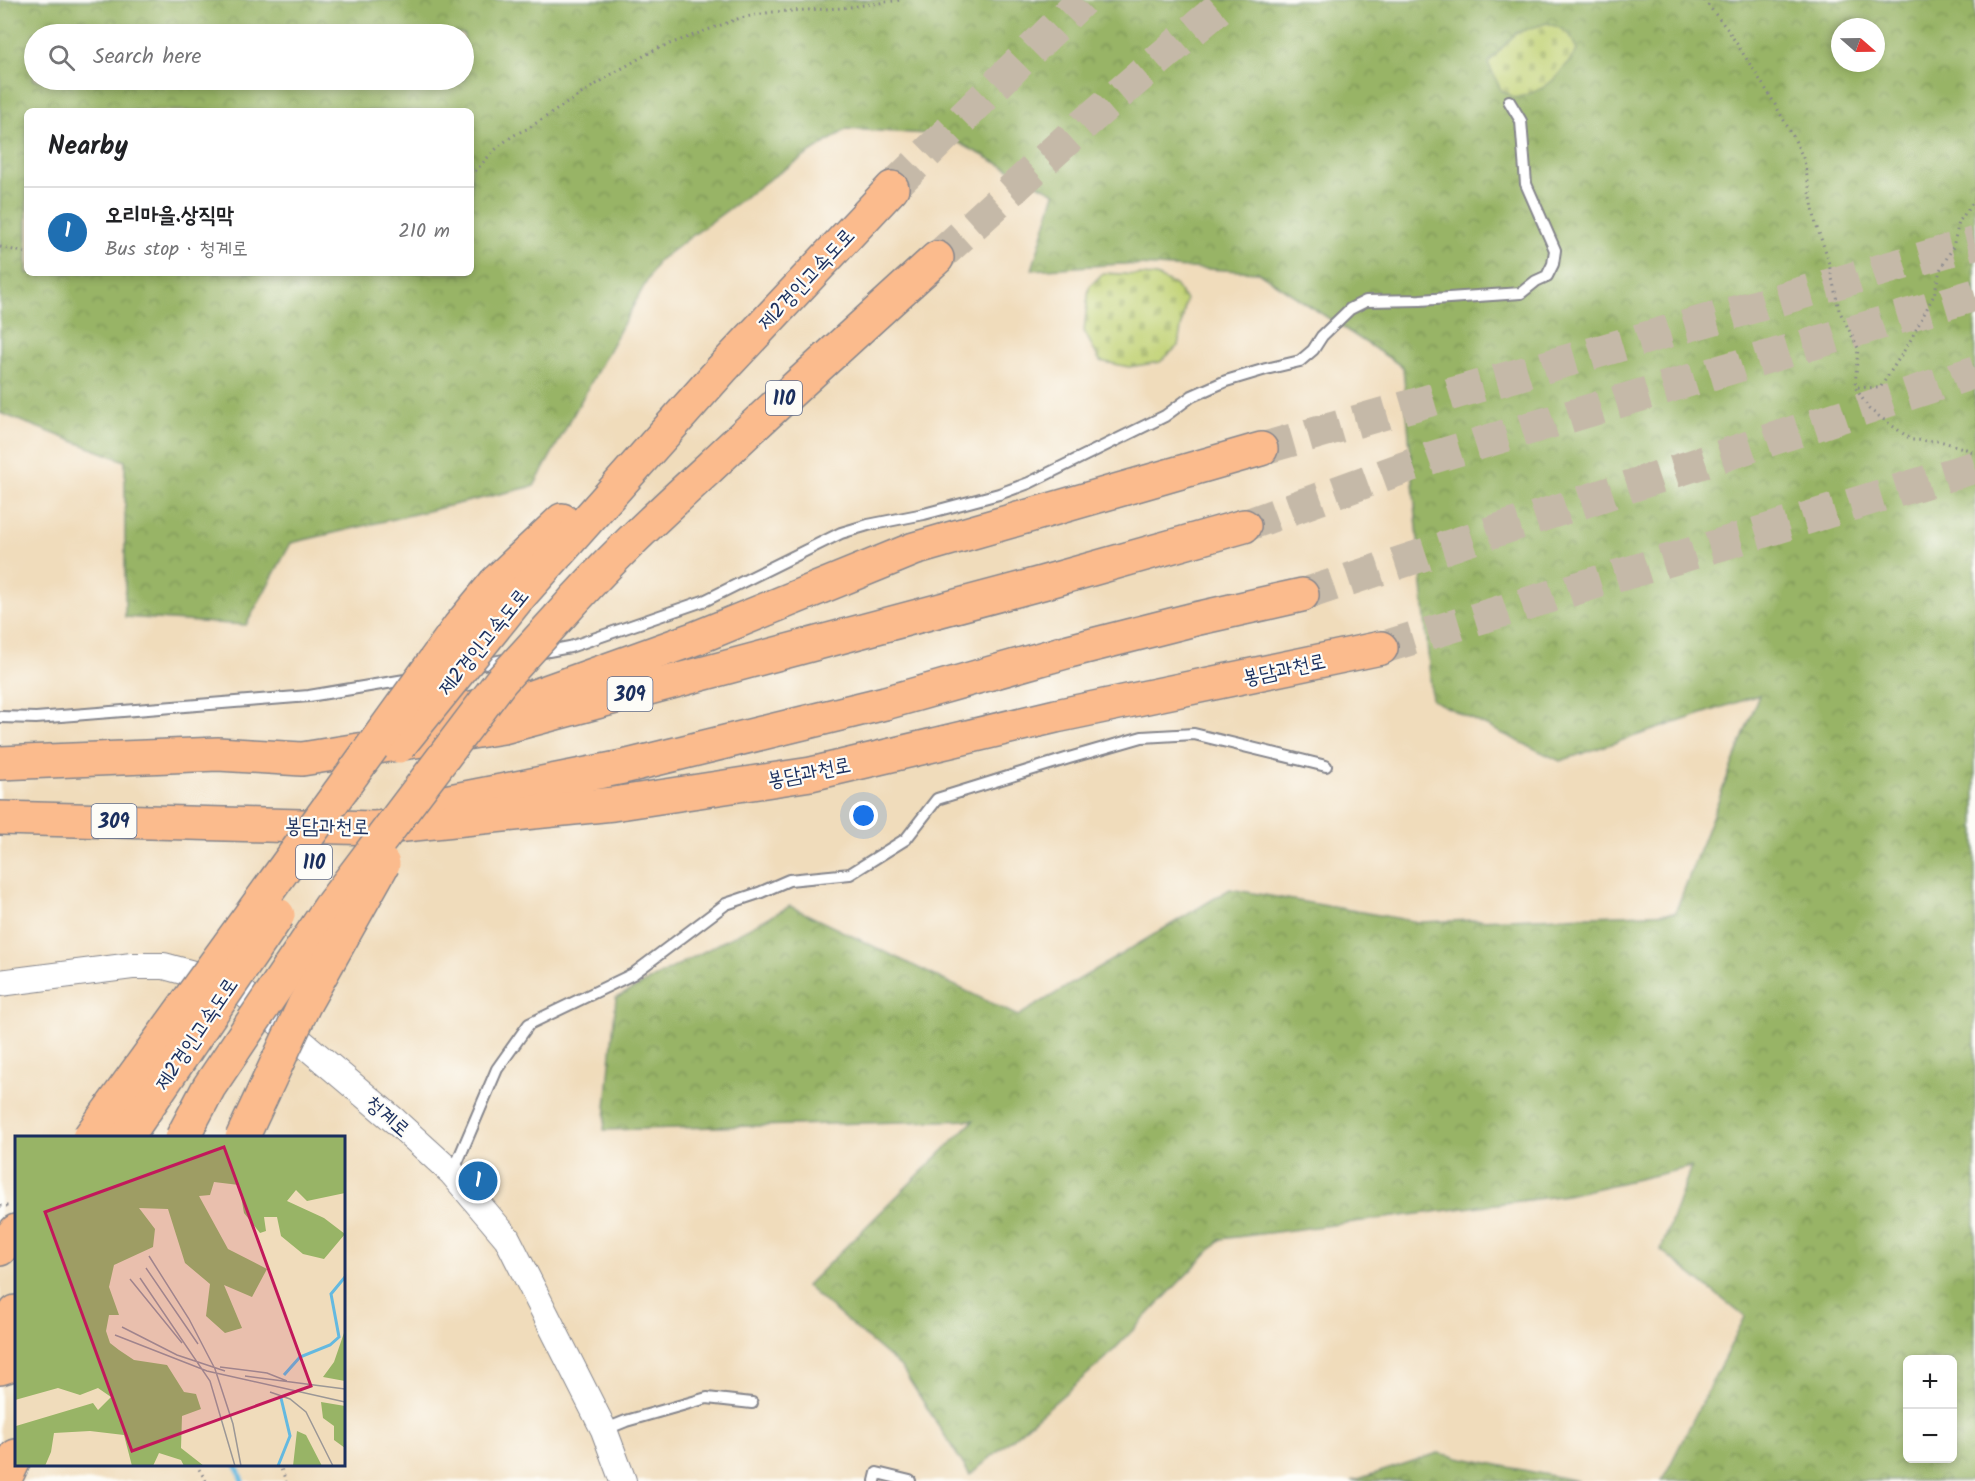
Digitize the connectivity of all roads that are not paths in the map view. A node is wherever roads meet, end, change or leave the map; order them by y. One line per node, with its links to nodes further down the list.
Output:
1 (1509, 100): 10 (lane)
2 (892, 188): 6 (highway, 제2경인고속도로 / 110)
3 (937, 258): 8 (highway, 제2경인고속도로 / 110)
4 (1261, 449): 11 (highway)
5 (1244, 526): 11 (highway, 309)
6 (507, 590): 17 (highway, bridge); 18 (highway, 제2경인고속도로 / 110, bridge)
7 (1302, 595): 15 (highway, 봉담과천로 / 309)
8 (560, 616): 19 (highway, 제2경인고속도로 / 110, bridge); 20 (highway, bridge)
9 (1381, 648): 15 (highway, 봉담과천로)
10 (0, 717)
11 (218, 754): 12 (highway, 309)
12 (0, 763)
13 (1326, 766): 21 (lane)
14 (0, 818): 15 (highway, 봉담과천로 / 309)
15 (228, 823)
16 (0, 983): 21 (street, 청계로)
17 (90, 1136)
18 (127, 1136)
19 (183, 1136)
20 (242, 1136)
21 (452, 1173): 29 (street, 청계로)
22 (15, 1231): 23 (highway)
23 (0, 1249)
24 (15, 1314): 25 (highway)
25 (0, 1339)
26 (15, 1363): 27 (highway)
27 (0, 1368)
28 (752, 1403): 29 (lane)
29 (603, 1430): 32 (street, 청계로)
30 (15, 1458): 31 (highway)
31 (4, 1481)
32 (623, 1481)
33 (875, 1481): 34 (lane)
34 (910, 1481)

